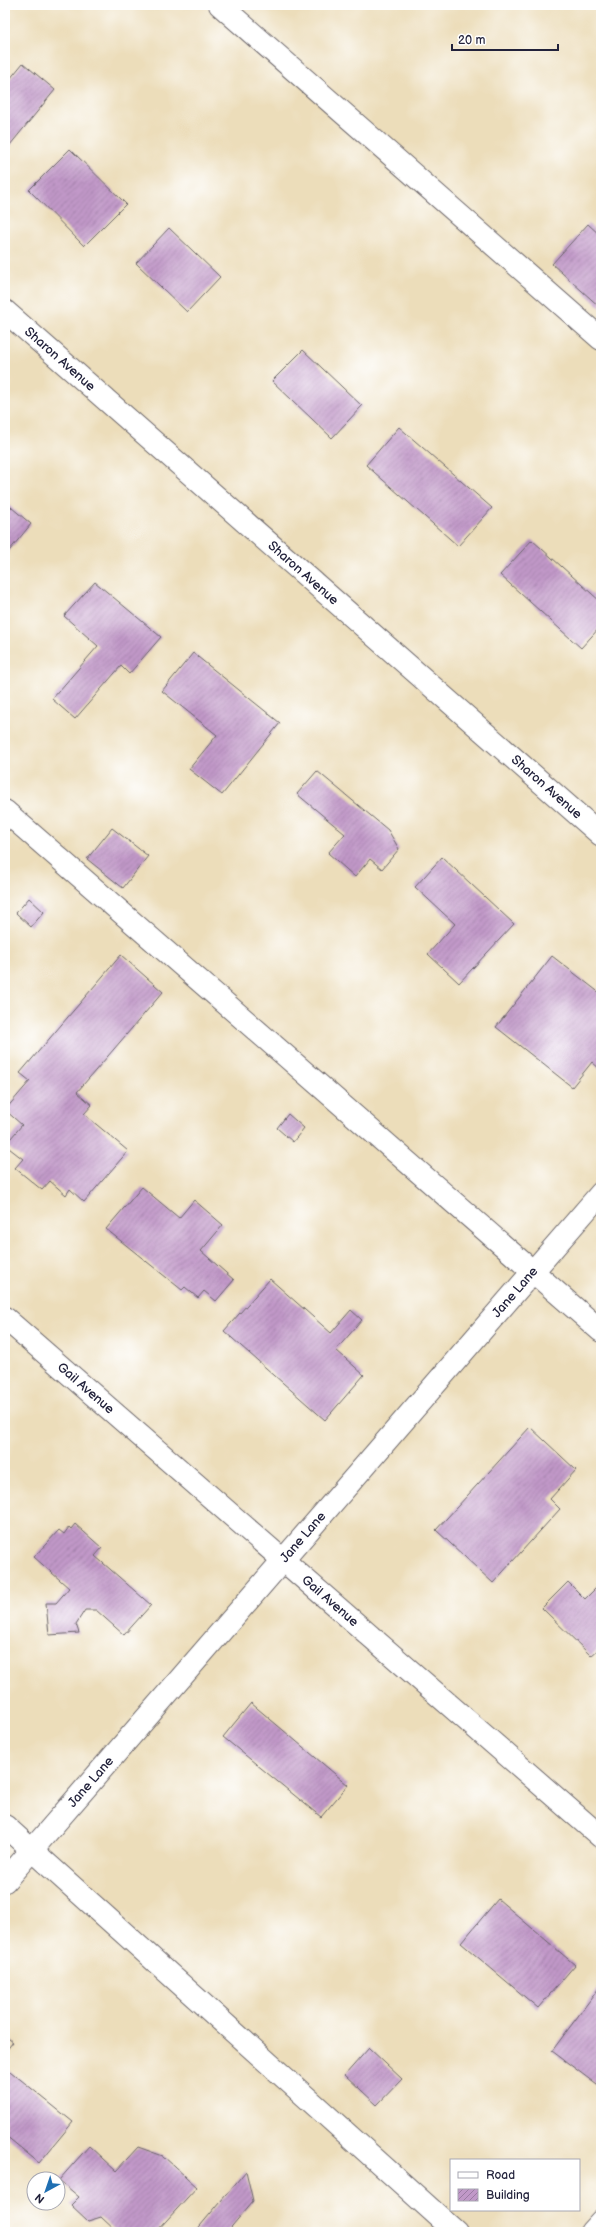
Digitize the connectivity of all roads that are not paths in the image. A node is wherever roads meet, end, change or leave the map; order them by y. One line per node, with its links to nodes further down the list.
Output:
1 (220, 5): 3 (street)
2 (5, 311): 5 (street, Sharon Avenue)
3 (601, 339)
4 (5, 810): 7 (street)
5 (601, 835)
6 (601, 1193): 7 (street, Jane Lane)
7 (532, 1272): 9 (street); 10 (street, Jane Lane)
8 (5, 1318): 10 (street, Gail Avenue)
9 (601, 1331)
10 (283, 1562): 12 (street, Gail Avenue); 13 (street, Jane Lane)
11 (5, 1826): 13 (street)
12 (601, 1837)
13 (32, 1850): 14 (street, Jane Lane); 16 (street)
14 (5, 1881)
15 (601, 2221): 17 (street)
16 (456, 2232)
17 (591, 2232)

